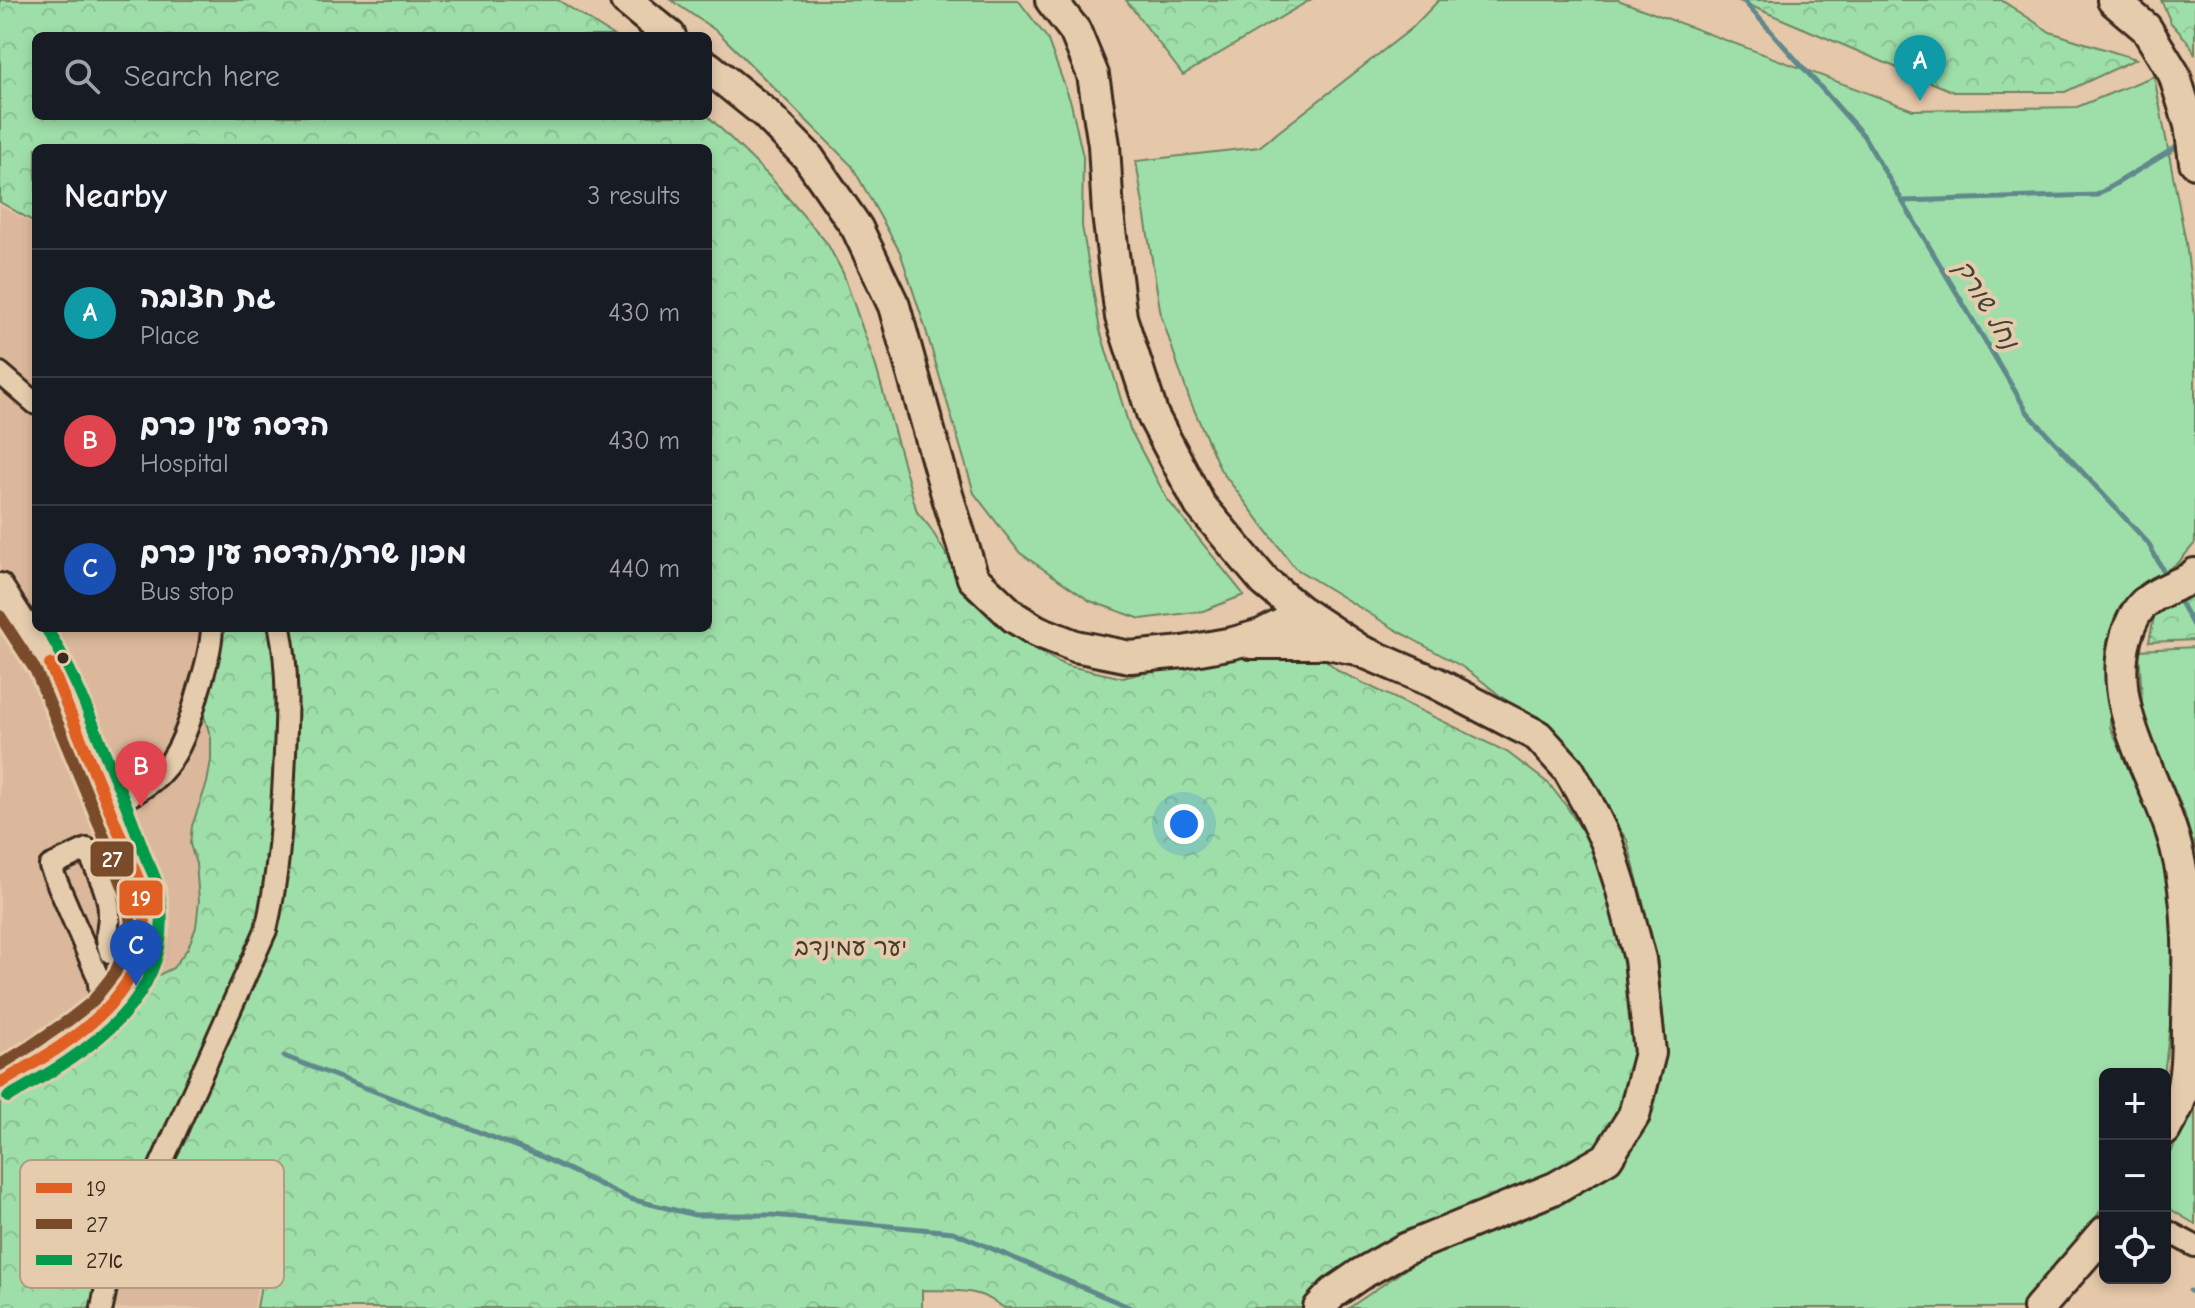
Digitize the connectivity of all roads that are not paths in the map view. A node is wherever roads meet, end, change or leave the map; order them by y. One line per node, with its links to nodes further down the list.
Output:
1 (626, 0): 4 (main road)
2 (1051, 0): 12 (main road)
3 (2113, 0): 6 (main road)
4 (665, 32)
5 (712, 70): 10 (main road)
6 (2195, 162)
7 (0, 373): 8 (street)
8 (32, 401)
9 (2193, 576): 21 (main road)
10 (973, 578): 12 (main road); 15 (main road)
11 (0, 586): 17 (street)
12 (1299, 610): 15 (main road); 16 (main road)
13 (211, 632): 17 (street)
14 (281, 632): 22 (street)
15 (1233, 643): 16 (main road)
16 (1361, 651): 28 (main road)
17 (109, 805): 18 (street)
18 (145, 944): 19 (street); 19 (street)
19 (103, 1013): 20 (street)
20 (0, 1083)
21 (2171, 1118)
22 (163, 1160)
23 (2171, 1233): 25 (street)
24 (2099, 1239): 29 (main road)
25 (2195, 1246)
26 (106, 1288): 27 (street)
27 (102, 1308)
28 (1319, 1308)
29 (2039, 1308)

